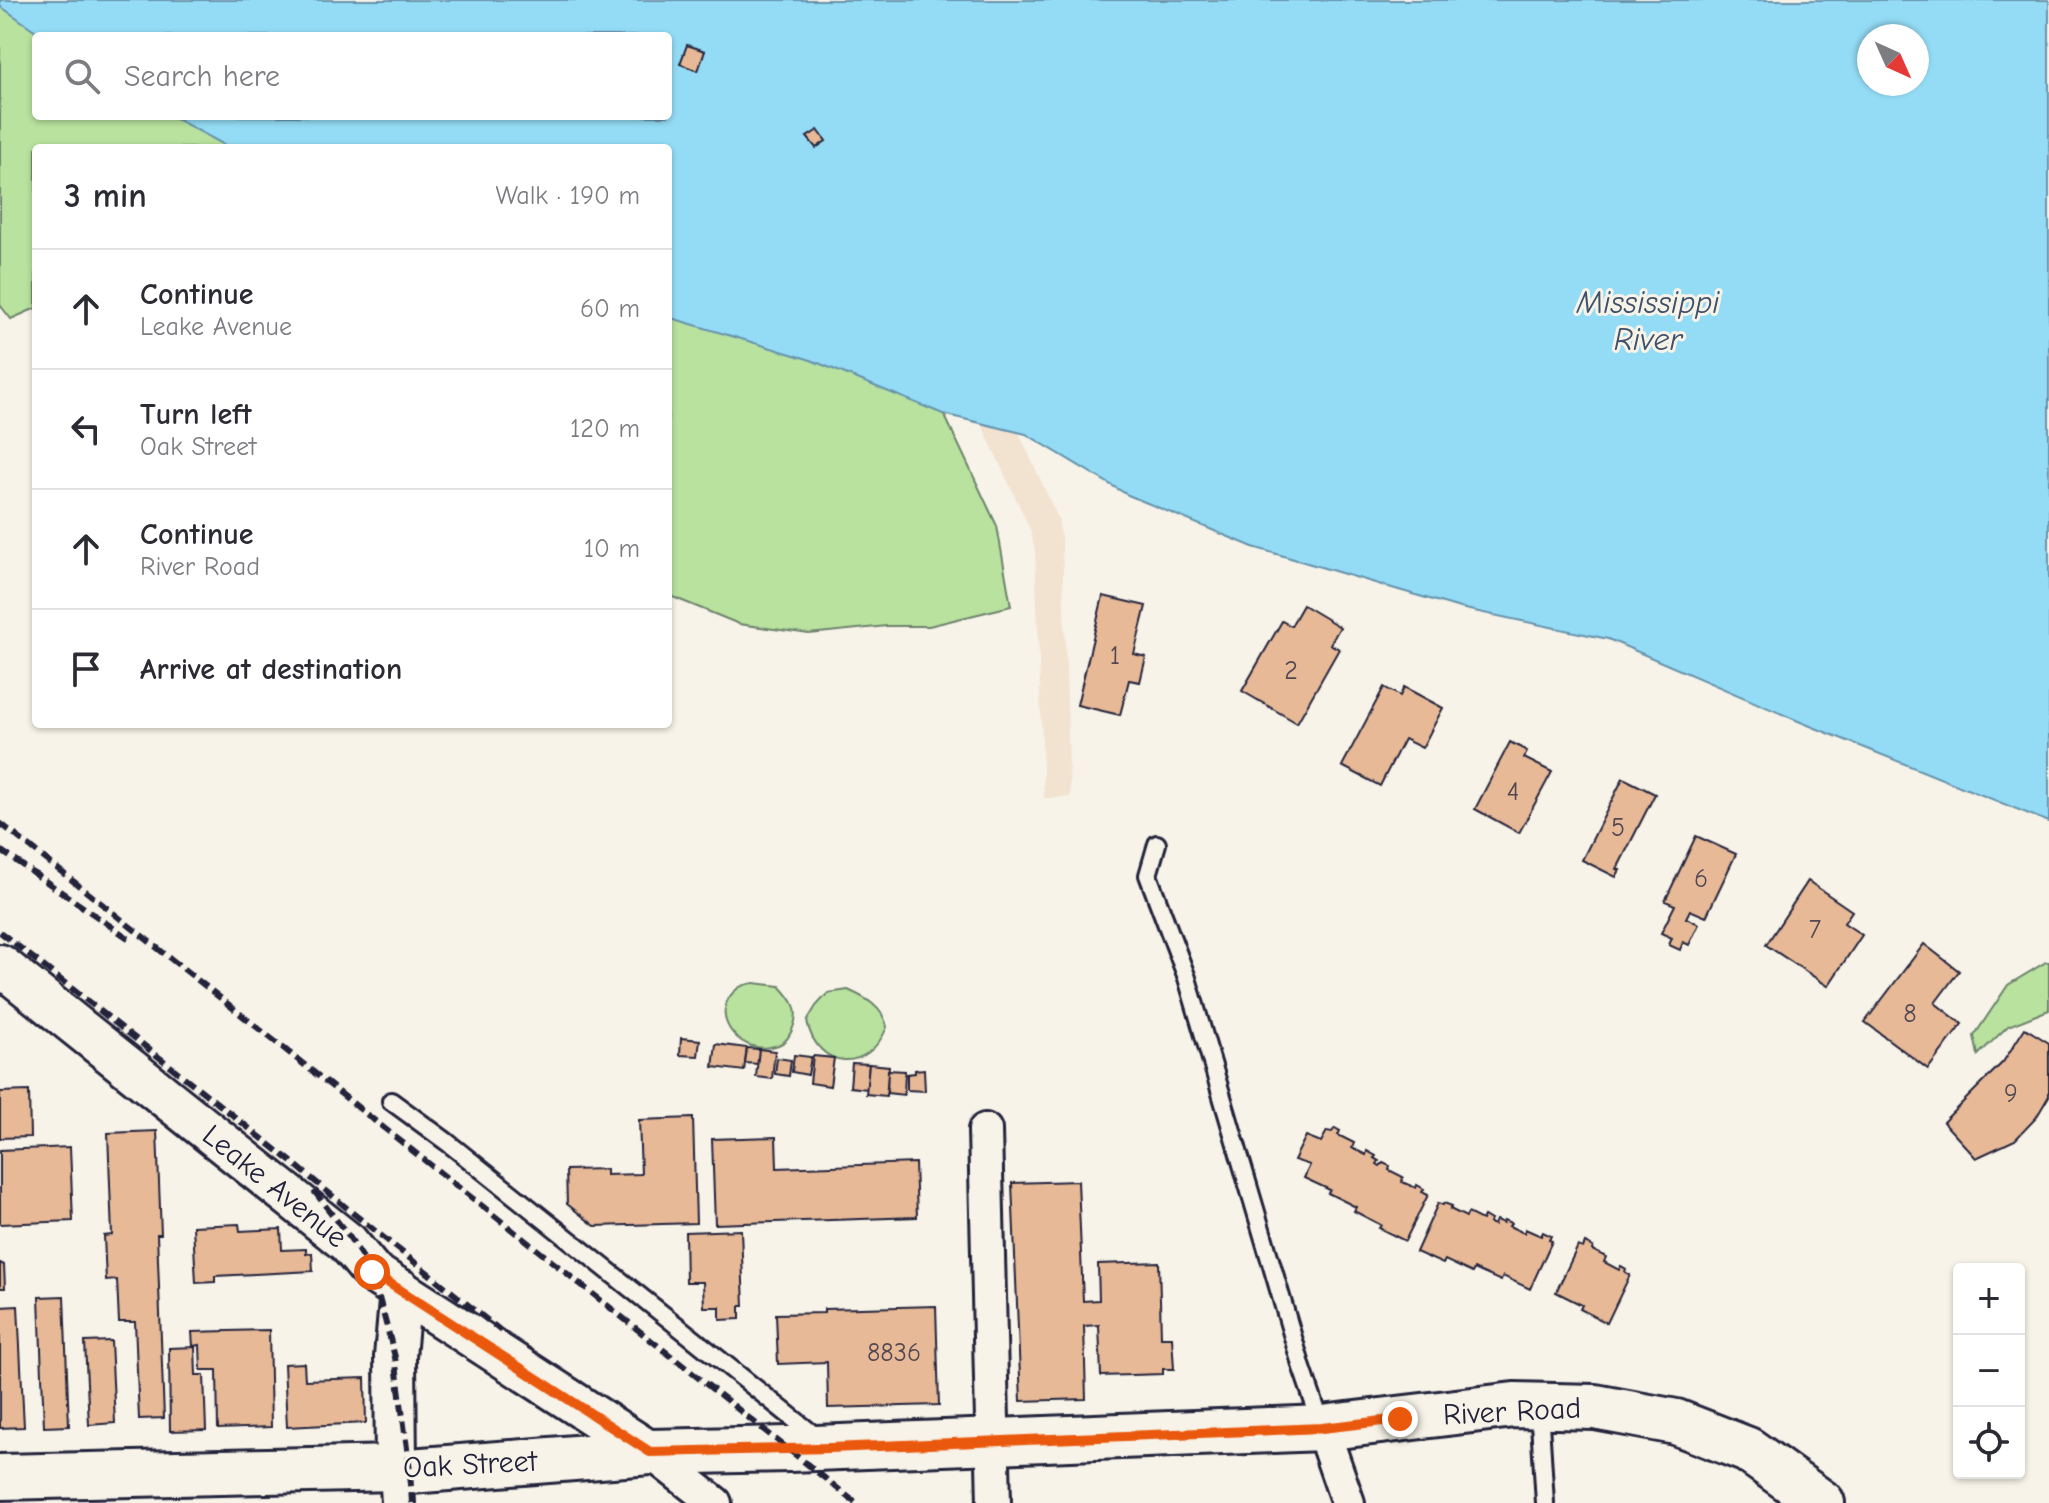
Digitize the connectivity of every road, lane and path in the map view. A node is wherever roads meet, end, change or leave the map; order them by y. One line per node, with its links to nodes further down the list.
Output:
1 (1157, 844): 7 (lane)
2 (0, 965): 5 (street, Leake Avenue)
3 (391, 1101): 9 (lane)
4 (985, 1130): 8 (street)
5 (401, 1290): 10 (street, Leake Avenue); 12 (street)
6 (1539, 1406): 7 (main road, River Road); 16 (lane); 17 (main road, River Road)
7 (1322, 1428): 8 (main road, Oak Street); 15 (street)
8 (991, 1441): 9 (main road, Oak Street); 14 (street)
9 (830, 1448): 10 (main road, Oak Street)
10 (650, 1452): 12 (main road, Oak Street); 13 (street, Leake Avenue)
11 (0, 1477): 12 (main road, Oak Street)
12 (397, 1486)
13 (715, 1503)
14 (994, 1503)
15 (1348, 1503)
16 (1545, 1503)
17 (1822, 1503)

